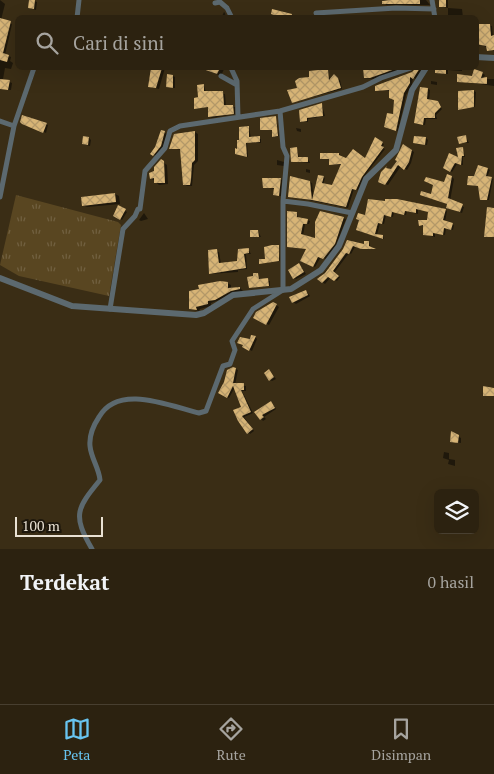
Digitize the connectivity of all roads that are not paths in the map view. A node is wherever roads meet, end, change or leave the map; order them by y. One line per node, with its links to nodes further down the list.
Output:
1 (79, 0): 6 (street)
2 (432, 0): 4 (street)
3 (215, 3): 7 (street)
4 (434, 9): 5 (street); 8 (street)
5 (316, 13)
6 (77, 15)
7 (230, 15)
8 (435, 15)
9 (479, 57): 10 (street)
10 (494, 58)
11 (33, 70): 20 (street)
12 (232, 70): 16 (street)
13 (405, 70): 17 (street)
14 (425, 70): 23 (street)
15 (221, 76): 16 (street)
16 (237, 85): 18 (street)
17 (280, 111): 18 (street); 22 (street)
18 (238, 117): 26 (street)
19 (0, 121): 20 (street)
20 (14, 126): 21 (street)
21 (0, 197)
22 (282, 202): 23 (street); 25 (street)
23 (352, 213): 25 (street)
24 (0, 278): 26 (street)
25 (283, 290): 26 (street); 27 (street)
26 (110, 309)
27 (92, 549)

